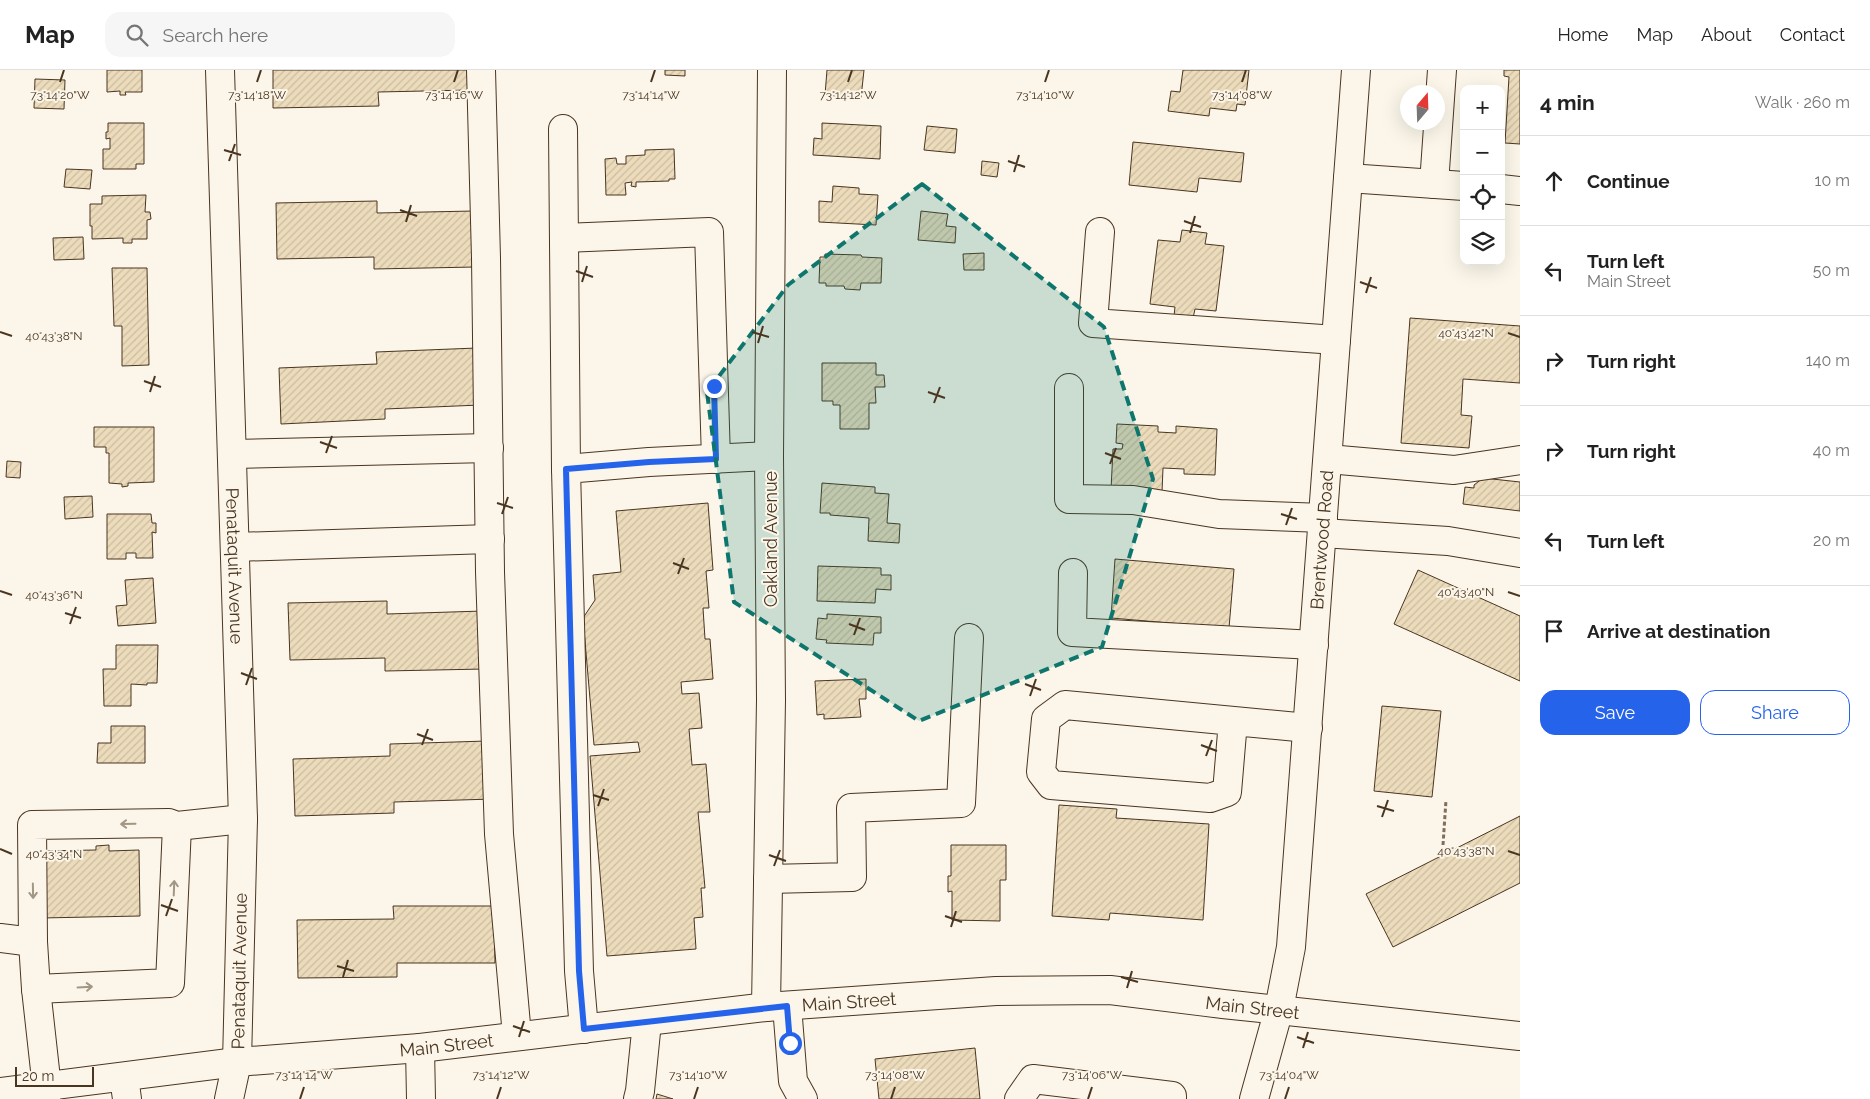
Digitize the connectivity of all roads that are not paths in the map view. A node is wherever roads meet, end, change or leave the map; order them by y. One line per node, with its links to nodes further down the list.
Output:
1 (220, 70): 17 (street, Penataquit Avenue)
2 (481, 70): 16 (street)
3 (772, 70): 18 (street, Oakland Avenue)
4 (1356, 70): 7 (street, Brentwood Road)
5 (1442, 70): 8 (street)
6 (563, 129): 13 (street)
7 (1348, 178): 8 (street); 14 (street, Brentwood Road)
8 (1434, 184): 9 (street)
9 (1460, 186)
10 (1505, 189): 11 (street)
11 (1520, 191)
12 (1100, 232): 14 (street)
13 (564, 238): 19 (street); 22 (street)
14 (1336, 340): 20 (street, Brentwood Road)
15 (1069, 388): 23 (street)
16 (489, 448): 17 (street); 24 (street)
17 (232, 454): 25 (street, Penataquit Avenue)
18 (769, 456): 19 (street); 34 (street, Oakland Avenue)
19 (716, 459): 22 (street)
20 (1328, 459): 21 (street); 23 (street, Brentwood Road)
21 (1520, 460)
22 (566, 469): 41 (street)
23 (1323, 525): 26 (street); 29 (street, Brentwood Road)
24 (490, 539): 25 (street); 42 (street)
25 (235, 547): 32 (street, Penataquit Avenue)
26 (1520, 553)
27 (1072, 573): 29 (street)
28 (969, 638): 34 (street)
29 (1314, 645): 31 (street, Brentwood Road)
30 (1233, 721): 30 (street); 31 (street)
31 (1308, 728): 39 (street, Brentwood Road)
32 (242, 819): 33 (street); 45 (street, Penataquit Avenue)
33 (177, 826): 36 (street, one-way to 36); 37 (street, one-way to 33)
34 (768, 879): 38 (street, Oakland Avenue)
35 (0, 938): 36 (street)
36 (33, 942): 37 (street)
37 (36, 989): 48 (street)
38 (777, 1007): 39 (street, Main Street); 40 (street, Main Street); 52 (street, Oakland Avenue)
39 (1279, 1010): 43 (street, Main Street); 55 (street, Brentwood Road)
40 (646, 1022): 41 (street, Main Street); 51 (street)
41 (584, 1029): 42 (street, Main Street)
42 (517, 1036): 44 (street, Main Street)
43 (1520, 1036)
44 (420, 1048): 45 (street, Main Street); 50 (street)
45 (237, 1062): 46 (street, Main Street); 49 (street, Penataquit Avenue)
46 (125, 1088): 48 (street, Main Street)
47 (0, 1092): 48 (street, Main Street)
48 (47, 1093)
49 (229, 1099)
50 (421, 1099)
51 (638, 1099)
52 (803, 1099)
53 (1019, 1099): 54 (street)
54 (1172, 1099)
55 (1254, 1099)

